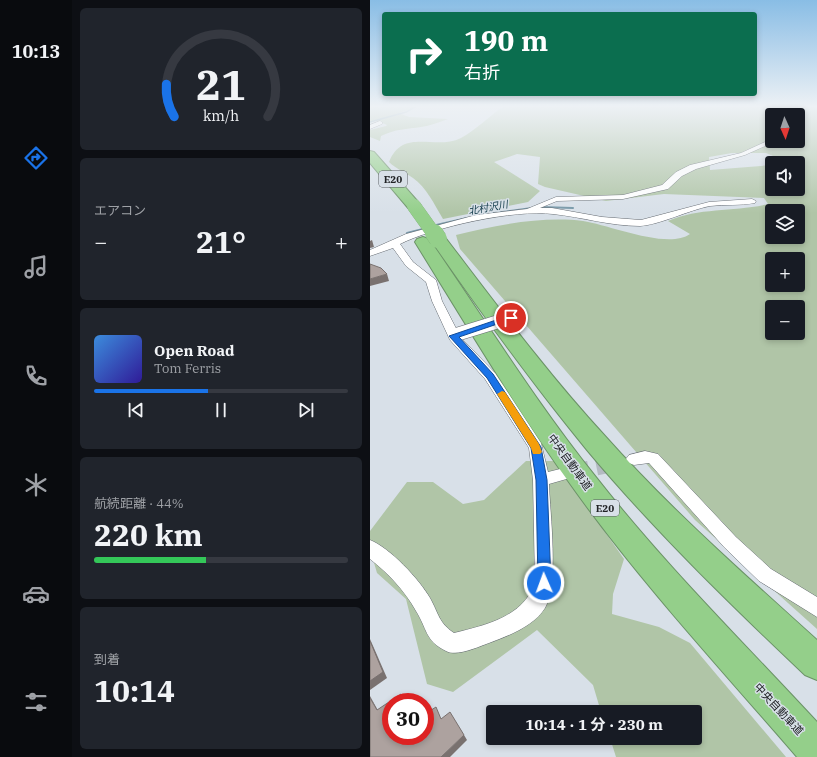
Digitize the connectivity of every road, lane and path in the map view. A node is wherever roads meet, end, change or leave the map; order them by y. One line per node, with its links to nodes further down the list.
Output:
1 (765, 144): 6 (street)
2 (370, 155): 5 (highway, 中央自動車道 / E20)
3 (370, 168): 5 (highway, 中央自動車道 / E20)
4 (752, 201): 6 (street)
5 (408, 207): 7 (highway, 中央自動車道 / E20)
6 (528, 211): 8 (street)
7 (430, 241): 17 (highway, 中央自動車道 / E20); 18 (highway, 中央自動車道 / E20)
8 (394, 242): 9 (street); 11 (street)
9 (370, 253)
10 (511, 318): 11 (street, bridge)
11 (456, 335): 14 (street)
12 (634, 459): 16 (street)
13 (564, 474): 14 (street)
14 (541, 480): 15 (street)
15 (370, 548)
16 (817, 608)
17 (817, 663)
18 (817, 750)

